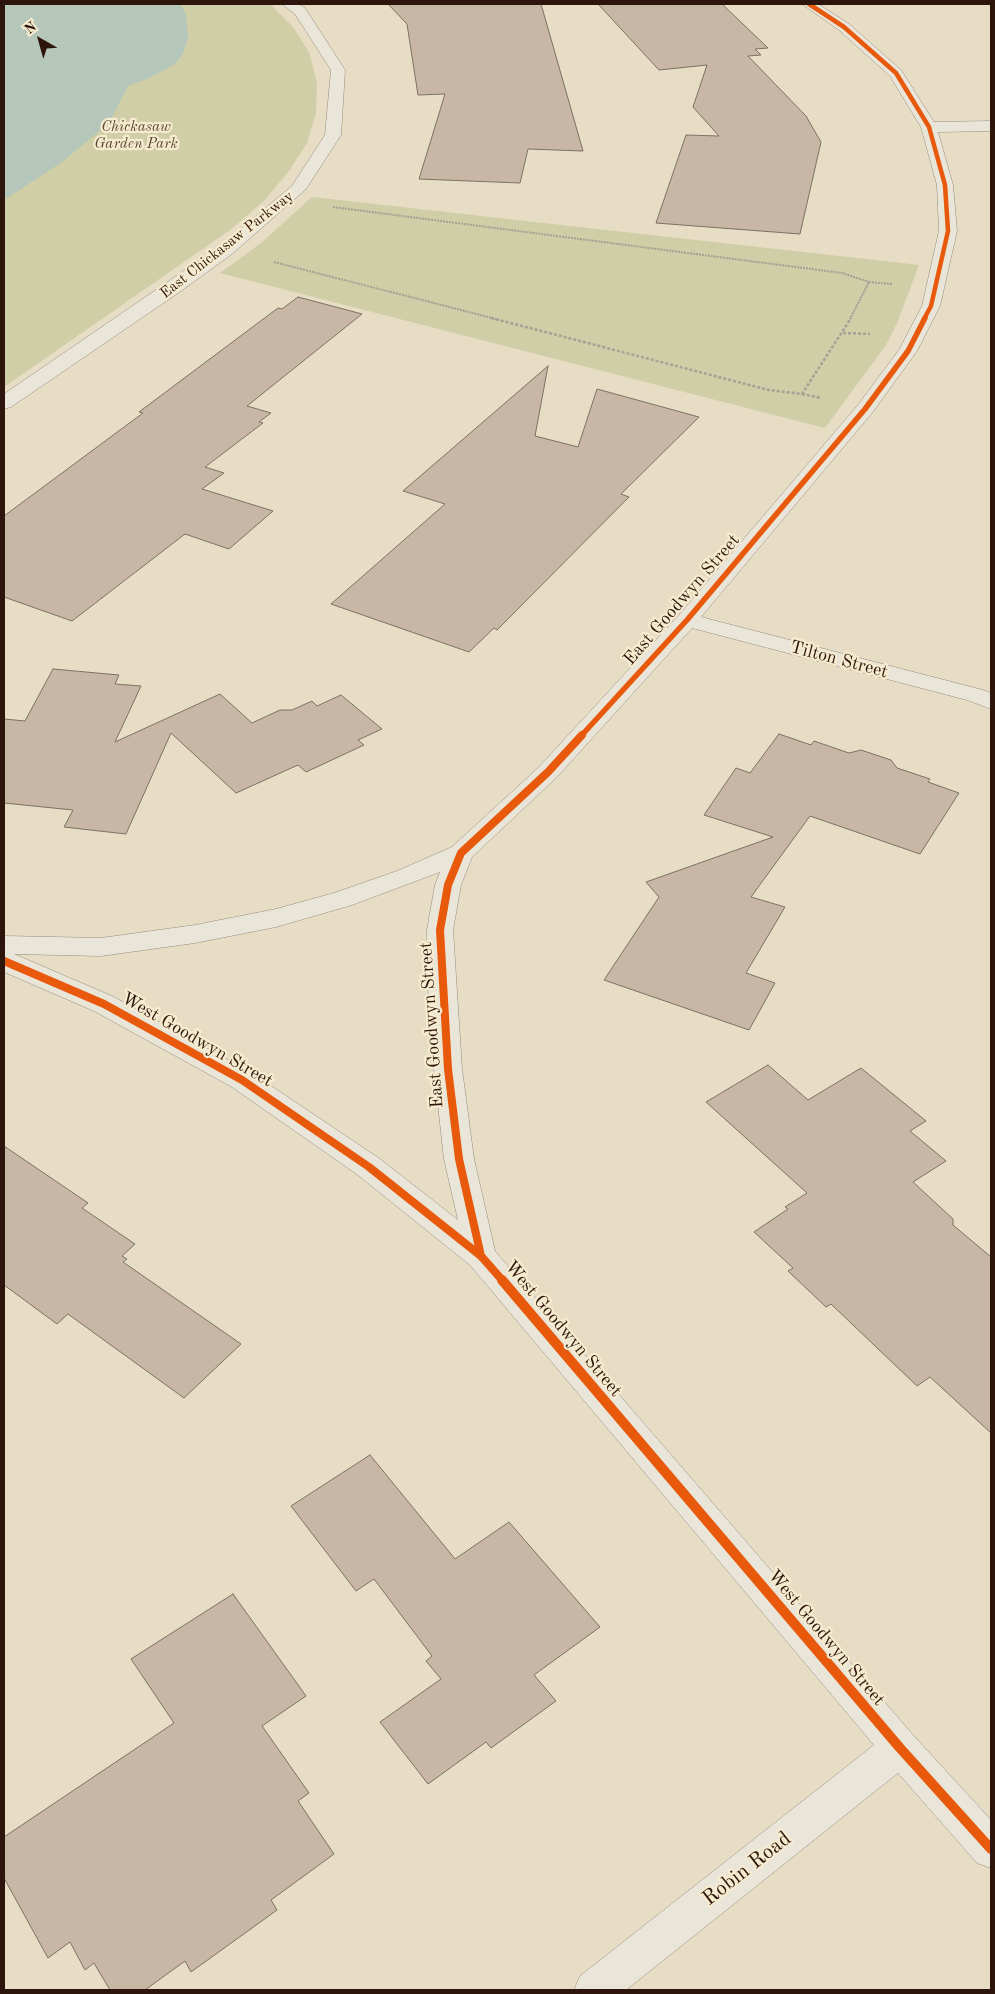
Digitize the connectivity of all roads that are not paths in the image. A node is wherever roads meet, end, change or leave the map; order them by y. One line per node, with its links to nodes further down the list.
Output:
1 (289, 4): 5 (street, East Chickasaw Parkway)
2 (809, 4): 4 (street, East Goodwyn Street)
3 (991, 126): 4 (street)
4 (929, 127): 6 (street, East Goodwyn Street)
5 (4, 403)
6 (687, 620): 7 (street, Tilton Street); 8 (street, East Goodwyn Street)
7 (991, 702)
8 (461, 853): 9 (street, East Goodwyn Street); 11 (street, East Goodwyn Street)
9 (4, 945)
10 (4, 961): 11 (street, West Goodwyn Street)
11 (482, 1256): 12 (street, West Goodwyn Street)
12 (900, 1748): 13 (street, West Goodwyn Street); 14 (street, Robin Road)
13 (991, 1849)
14 (594, 1990)

